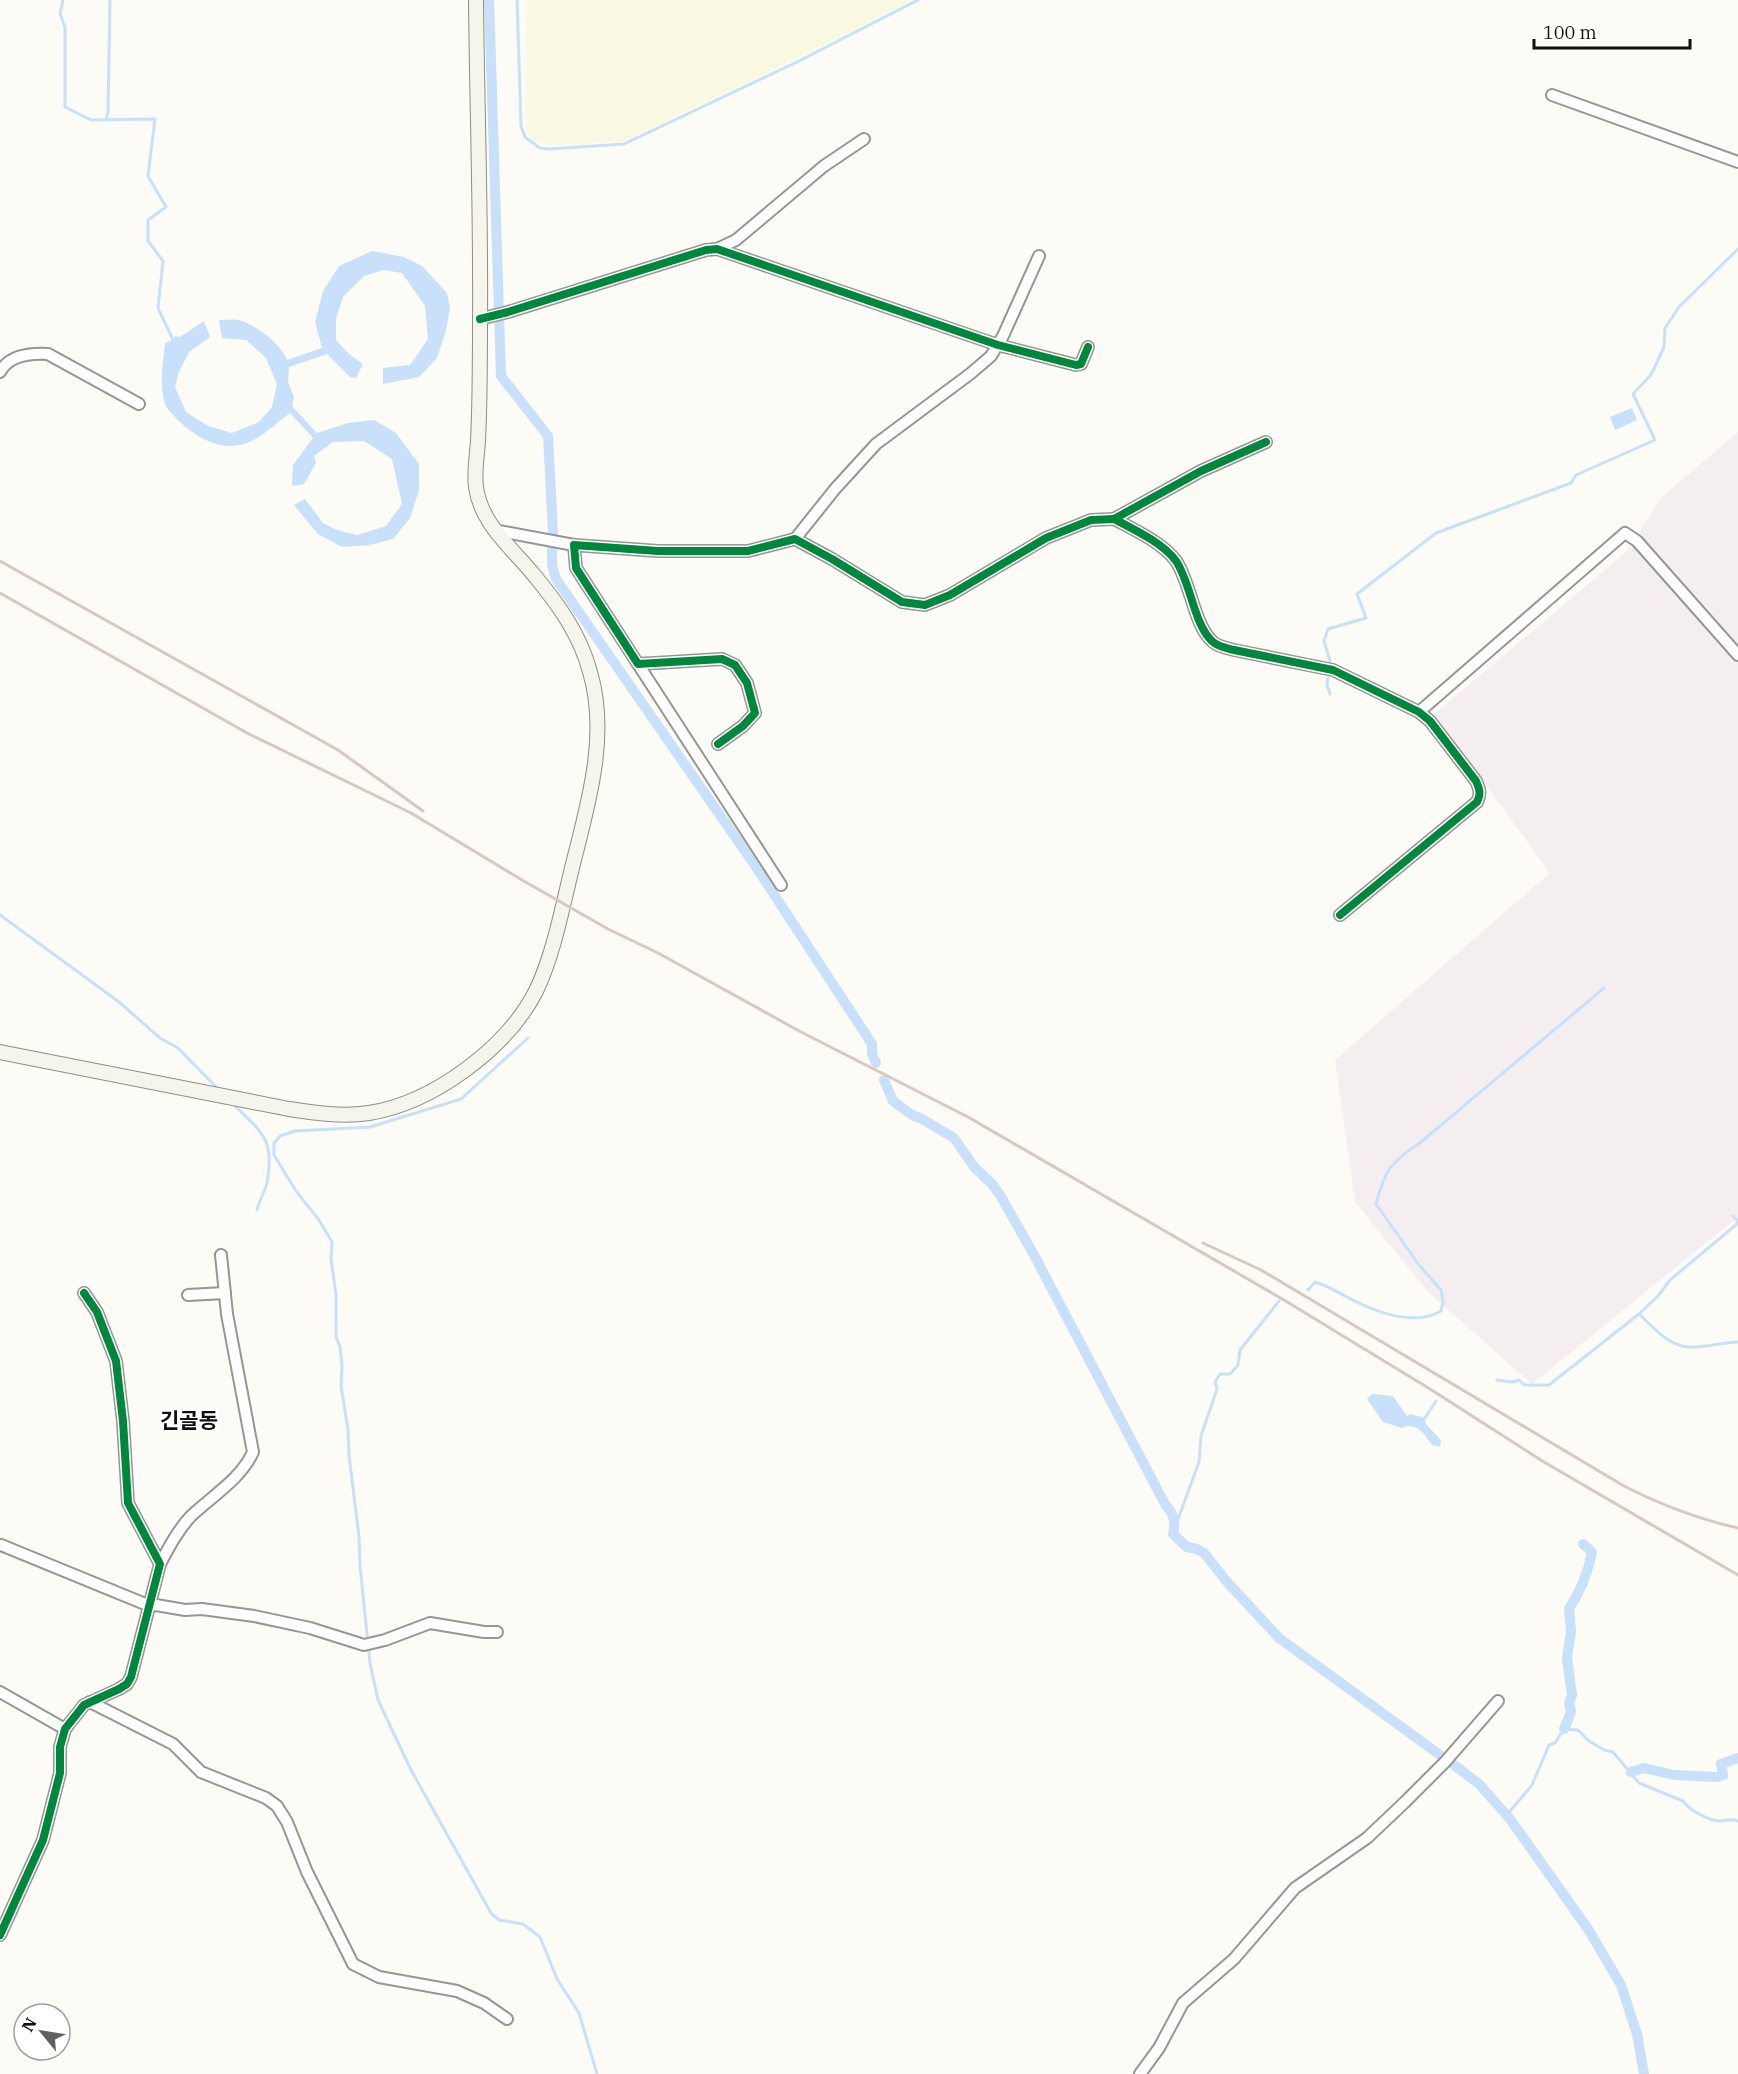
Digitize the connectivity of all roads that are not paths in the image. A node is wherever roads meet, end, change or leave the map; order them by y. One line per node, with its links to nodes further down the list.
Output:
1 (476, 0): 7 (main road)
2 (1552, 95): 4 (street)
3 (864, 139): 5 (street)
4 (1738, 162)
5 (717, 249): 7 (street); 8 (street)
6 (1039, 256): 8 (street)
7 (480, 319): 14 (main road)
8 (998, 345): 9 (street); 15 (street)
9 (1088, 347)
10 (0, 372): 11 (street)
11 (140, 404)
12 (1266, 442): 13 (street)
13 (1113, 519): 15 (street); 19 (street)
14 (494, 530): 16 (street); 23 (main road)
15 (795, 539): 16 (street)
16 (574, 545): 18 (street)
17 (1738, 655): 19 (street)
18 (638, 664): 20 (street); 21 (street)
19 (1419, 712): 22 (street)
20 (718, 744)
21 (782, 885)
22 (1340, 915)
23 (0, 1052)
24 (221, 1255): 26 (street)
25 (84, 1293): 29 (street)
26 (225, 1293): 27 (street); 29 (street)
27 (188, 1294)
28 (2, 1545): 30 (street)
29 (160, 1564): 30 (street)
30 (150, 1606): 31 (street); 34 (street)
31 (497, 1632)
32 (0, 1692): 35 (street)
33 (1498, 1701): 38 (street)
34 (90, 1702): 35 (street); 37 (street)
35 (65, 1729): 36 (street)
36 (0, 1935)
37 (507, 2019)
38 (1140, 2074)

